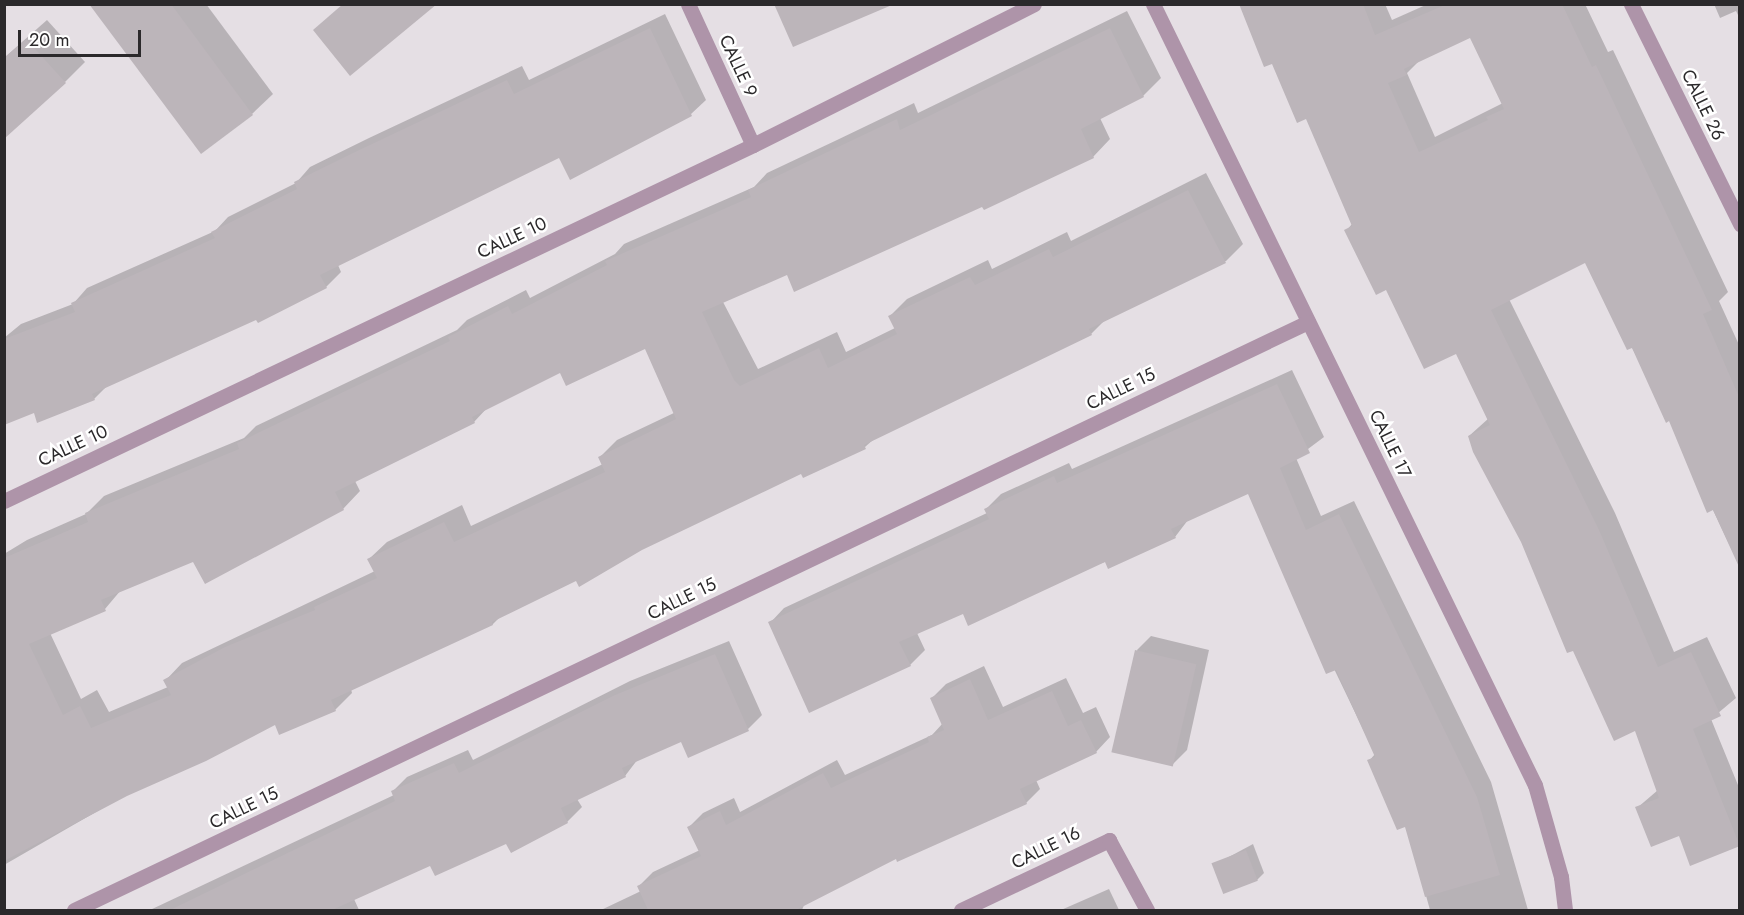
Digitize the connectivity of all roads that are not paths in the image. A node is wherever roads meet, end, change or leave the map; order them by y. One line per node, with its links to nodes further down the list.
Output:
1 (688, 4): 5 (street, CALLE 9)
2 (1034, 4): 5 (street, CALLE 10)
3 (1153, 4): 7 (street, CALLE 17)
4 (1631, 4): 6 (street, CALLE 26)
5 (753, 145): 8 (street, CALLE 10)
6 (1740, 224)
7 (1308, 322): 9 (street, CALLE 15); 12 (street, CALLE 17)
8 (4, 501)
9 (74, 910)
10 (961, 910): 11 (street, CALLE 16)
11 (1147, 910)
12 (1565, 910)

